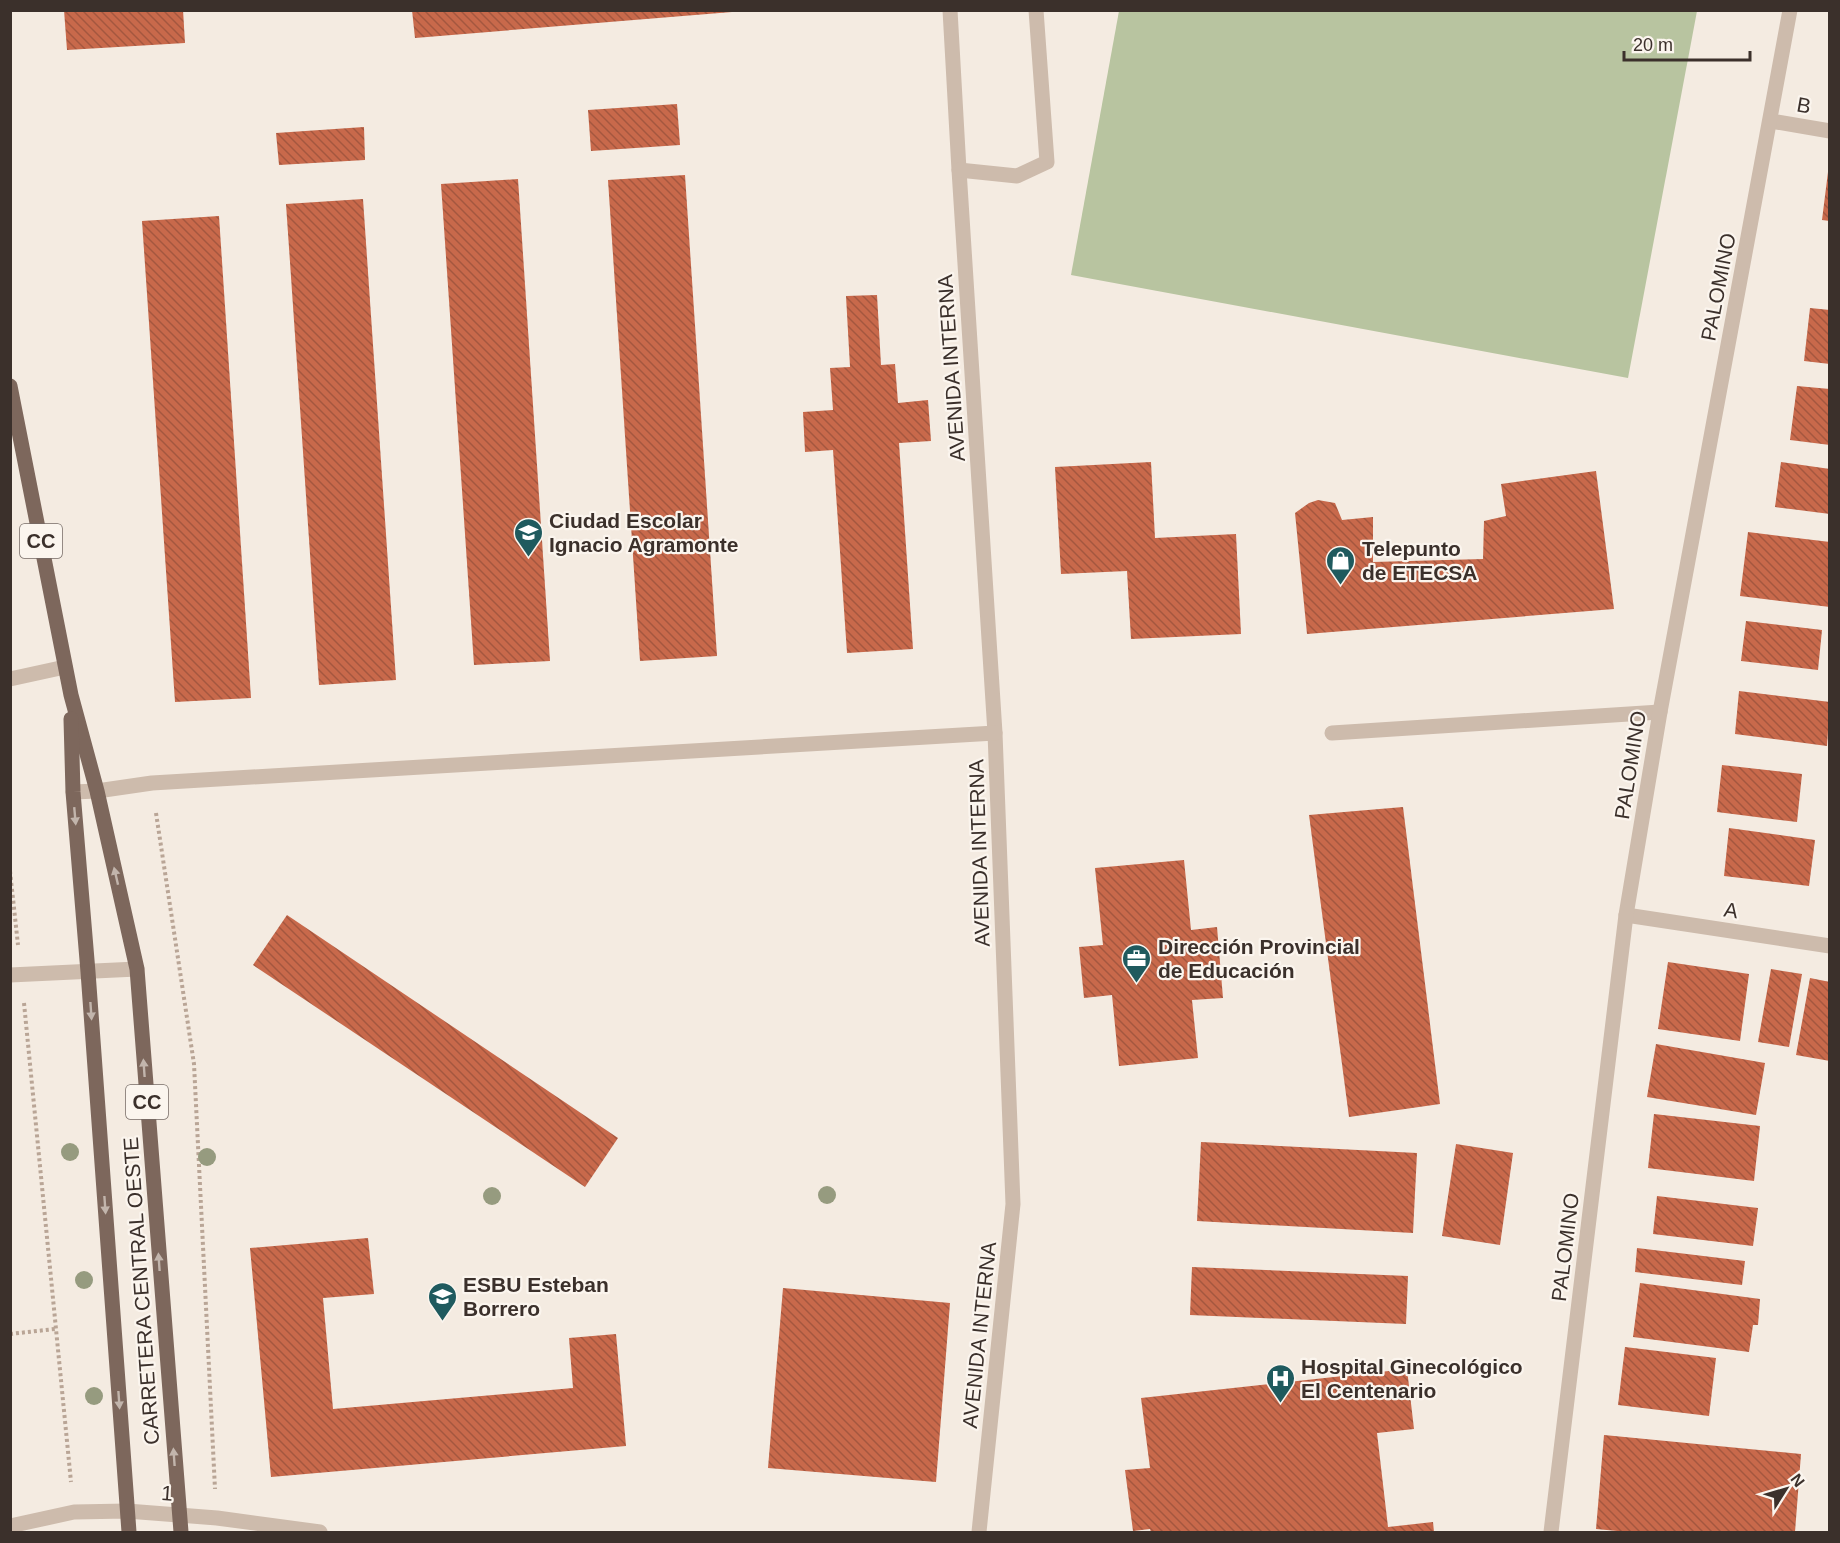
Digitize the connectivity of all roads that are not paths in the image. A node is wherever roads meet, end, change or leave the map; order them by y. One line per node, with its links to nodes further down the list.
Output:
1 (950, 10): 6 (street, AVENIDA INTERNA)
2 (1036, 10): 6 (street)
3 (1790, 10): 4 (street, PALOMINO)
4 (1771, 120): 5 (street, B); 11 (street, PALOMINO)
5 (1830, 131)
6 (959, 170): 12 (street, AVENIDA INTERNA)
7 (10, 386): 8 (main road, CARRETERA CENTRAL OESTE / CC)
8 (65, 667): 9 (street); 10 (main road, CARRETERA CENTRAL OESTE / CC)
9 (10, 679)
10 (71, 695): 14 (main road, CARRETERA CENTRAL OESTE / CC); 15 (main road, CARRETERA CENTRAL OESTE / CC)
11 (1660, 712): 13 (street); 16 (street, PALOMINO)
12 (995, 733): 14 (street); 27 (street, AVENIDA INTERNA)
13 (1332, 733)
14 (97, 791): 15 (street); 18 (main road, CARRETERA CENTRAL OESTE / CC, one-way to 14)
15 (73, 792): 19 (main road, CARRETERA CENTRAL OESTE / CC, one-way to 19)
16 (1626, 915): 17 (street, A); 28 (street, PALOMINO)
17 (1830, 946)
18 (136, 969): 19 (street); 22 (main road, CARRETERA CENTRAL OESTE / CC, one-way to 18)
19 (88, 972): 20 (street); 21 (main road, CARRETERA CENTRAL OESTE / CC, one-way to 21)
20 (16, 975)
21 (128, 1512): 22 (street, 1); 23 (street, 1); 24 (main road, CARRETERA CENTRAL OESTE / CC)
22 (179, 1515): 25 (main road, CARRETERA CENTRAL OESTE / CC); 26 (street, 1)
23 (10, 1526)
24 (129, 1533)
25 (181, 1533)
26 (320, 1533)
27 (979, 1533)
28 (1551, 1533)

